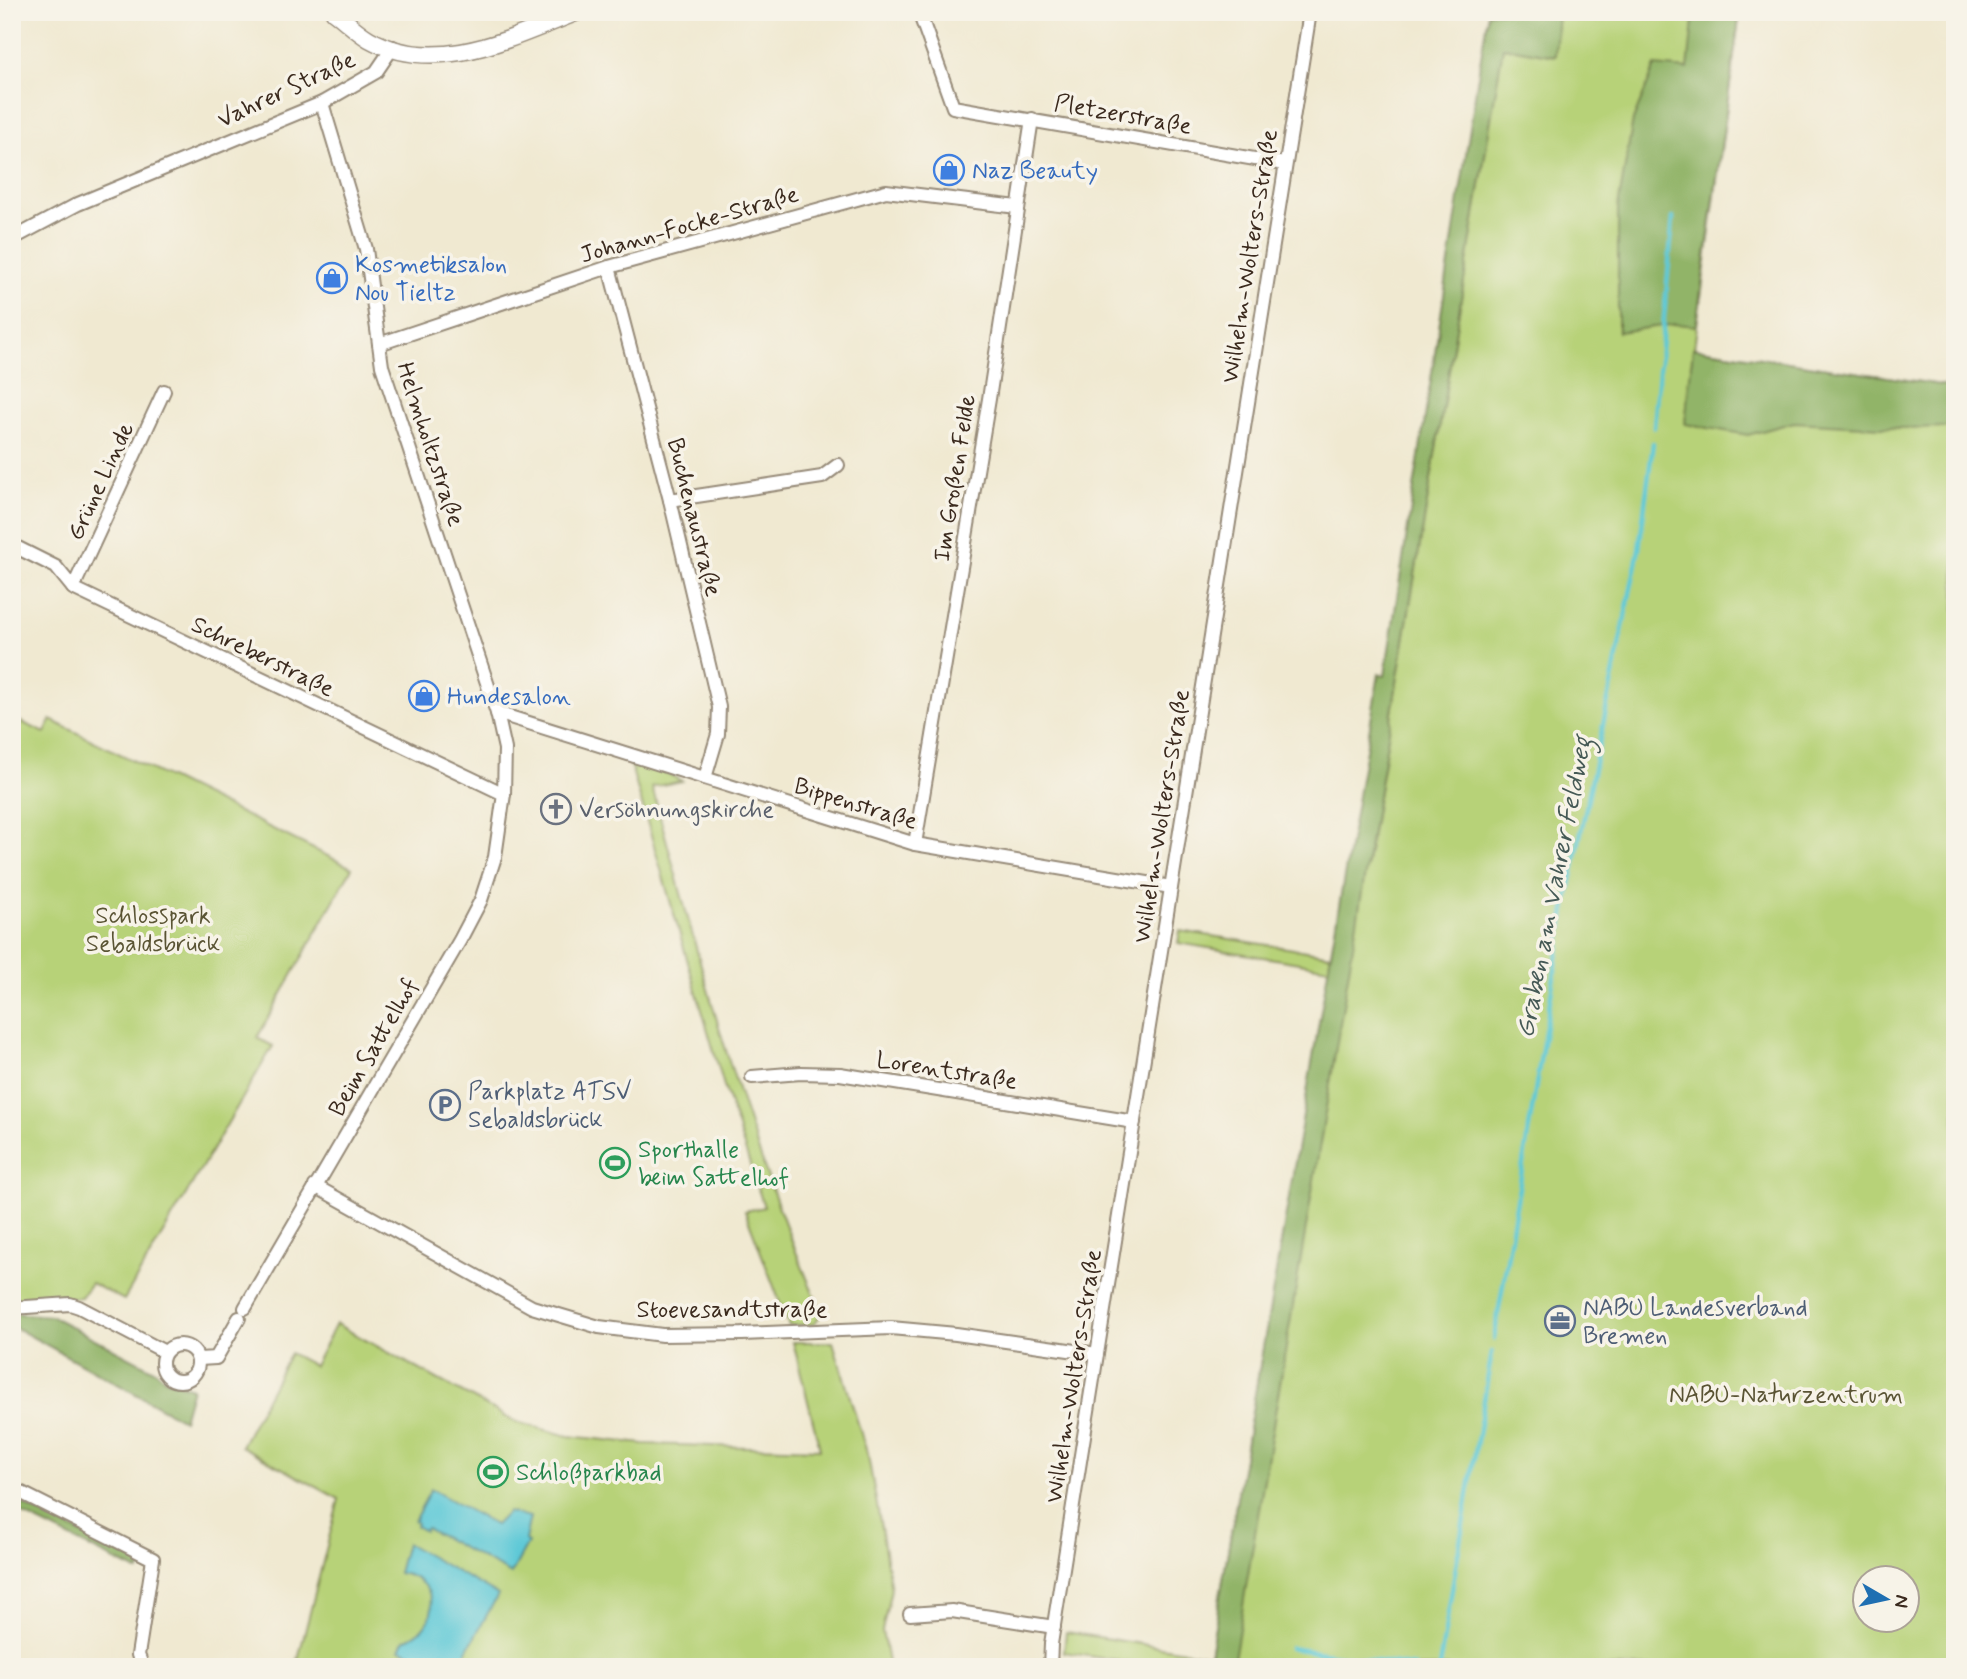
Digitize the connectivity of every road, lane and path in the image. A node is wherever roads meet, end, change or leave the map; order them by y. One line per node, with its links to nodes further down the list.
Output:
1 (334, 12): 5 (main road)
2 (578, 12): 5 (main road)
3 (919, 12): 7 (street, Pletzerstraße)
4 (1310, 12): 8 (street, Wilhelm-Wolters-Straße)
5 (393, 47): 6 (street, Vahrer Straße)
6 (323, 103): 10 (street, Vahrer Straße); 12 (street, Helmholtzstraße)
7 (1032, 119): 8 (street, Pletzerstraße); 9 (street, Im Großen Felde)
8 (1284, 164): 22 (street, Wilhelm-Wolters-Straße)
9 (1017, 207): 11 (street, Johann-Focke-Straße); 21 (street, Im Großen Felde)
10 (12, 239)
11 (609, 267): 12 (street, Johann-Focke-Straße); 15 (street, Buchenaustraße)
12 (379, 344): 18 (street, Helmholtzstraße)
13 (164, 391): 17 (street, Grüne Linde)
14 (838, 465): 15 (street)
15 (670, 500): 19 (street, Buchenaustraße)
16 (12, 544): 17 (street, Schreberstraße)
17 (73, 589): 20 (street, Schreberstraße)
18 (497, 713): 19 (street, Bippenstraße); 20 (street, Helmholtzstraße)
19 (705, 778): 21 (street, Bippenstraße)
20 (504, 794): 25 (street, Beim Sattelhof)
21 (915, 844): 22 (street, Bippenstraße)
22 (1171, 887): 24 (street, Wilhelm-Wolters-Straße)
23 (752, 1077): 24 (street, Lorentstraße)
24 (1134, 1122): 28 (street, Wilhelm-Wolters-Straße)
25 (315, 1186): 28 (street, Stoevesandtstraße); 29 (street, Beim Sattelhof)
26 (12, 1308): 27 (street)
27 (165, 1352): 29 (street); 29 (street)
28 (1097, 1354): 32 (street, Wilhelm-Wolters-Straße)
29 (199, 1359)
30 (12, 1488): 33 (street)
31 (910, 1614): 32 (street)
32 (1054, 1627): 34 (street, Wilhelm-Wolters-Straße)
33 (143, 1667)
34 (1051, 1667)

